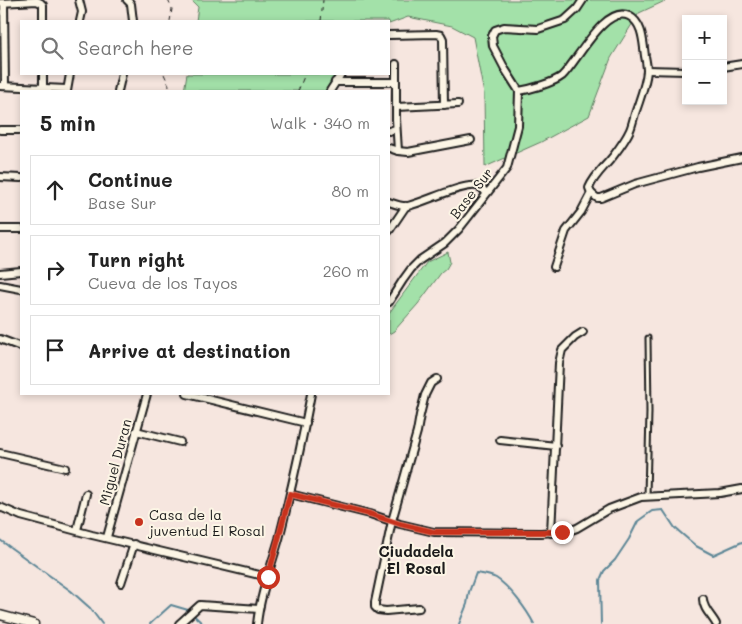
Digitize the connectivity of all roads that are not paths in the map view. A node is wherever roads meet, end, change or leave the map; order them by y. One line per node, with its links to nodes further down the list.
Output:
1 (79, 0): 6 (street)
2 (583, 0): 25 (street)
3 (129, 2): 7 (street)
4 (2, 3): 5 (street); 20 (street)
5 (43, 20)
6 (80, 20)
7 (133, 20)
8 (390, 35): 27 (street)
9 (396, 64): 19 (street)
10 (742, 64): 11 (street)
11 (727, 66)
12 (647, 70): 13 (street); 25 (street); 40 (street)
13 (682, 70)
14 (43, 75): 21 (street)
15 (70, 75): 22 (street)
16 (122, 75): 23 (street)
17 (340, 75): 18 (street)
18 (335, 82): 19 (street); 24 (street)
19 (395, 82): 28 (street)
20 (2, 86): 21 (street)
21 (43, 88): 22 (street)
22 (67, 90)
23 (118, 90)
24 (331, 90)
25 (519, 91): 39 (street, Base Sur)
26 (458, 104): 27 (street)
27 (444, 105): 28 (street)
28 (396, 107): 29 (street)
29 (396, 129): 32 (street); 35 (street)
30 (0, 130): 31 (street)
31 (20, 130)
32 (390, 132)
33 (471, 140): 35 (street)
34 (390, 148): 35 (street)
35 (398, 151)
36 (742, 158): 40 (street)
37 (0, 178): 38 (street)
38 (20, 178)
39 (486, 193): 42 (street); 51 (street, Base Sur)
40 (592, 193): 46 (street)
41 (390, 202): 42 (street)
42 (406, 206): 45 (street)
43 (0, 229): 44 (street)
44 (20, 229)
45 (390, 230)
46 (554, 267)
47 (20, 271): 48 (street)
48 (0, 273)
49 (0, 285): 50 (street)
50 (20, 289)
51 (390, 300)
52 (583, 332): 66 (street)
53 (0, 338): 55 (street)
54 (648, 338): 72 (lane)
55 (20, 348)
56 (437, 379): 74 (street)
57 (147, 395): 63 (street, Miguel Duran)
58 (191, 395): 61 (street)
59 (220, 395): 61 (street)
60 (311, 395): 62 (street)
61 (218, 402): 62 (street)
62 (306, 423): 71 (street)
63 (136, 431): 65 (street); 77 (street, Miguel Duran)
64 (500, 440): 66 (street)
65 (180, 442)
66 (556, 446): 76 (street)
67 (0, 453): 68 (street)
68 (65, 468)
69 (742, 489): 72 (street)
70 (86, 494): 75 (street)
71 (290, 494): 74 (street); 79 (street)
72 (648, 497): 76 (street)
73 (0, 507): 75 (street)
74 (392, 521): 76 (street); 82 (street)
75 (77, 530): 77 (street)
76 (551, 533)
77 (107, 537): 78 (street)
78 (134, 544): 79 (street); 80 (street)
79 (268, 577): 83 (street)
80 (121, 583)
81 (703, 600): 88 (street)
82 (419, 608)
83 (259, 609): 86 (street); 87 (street)
84 (0, 615): 85 (street)
85 (34, 624)
86 (179, 624)
87 (258, 624)
88 (716, 624)

